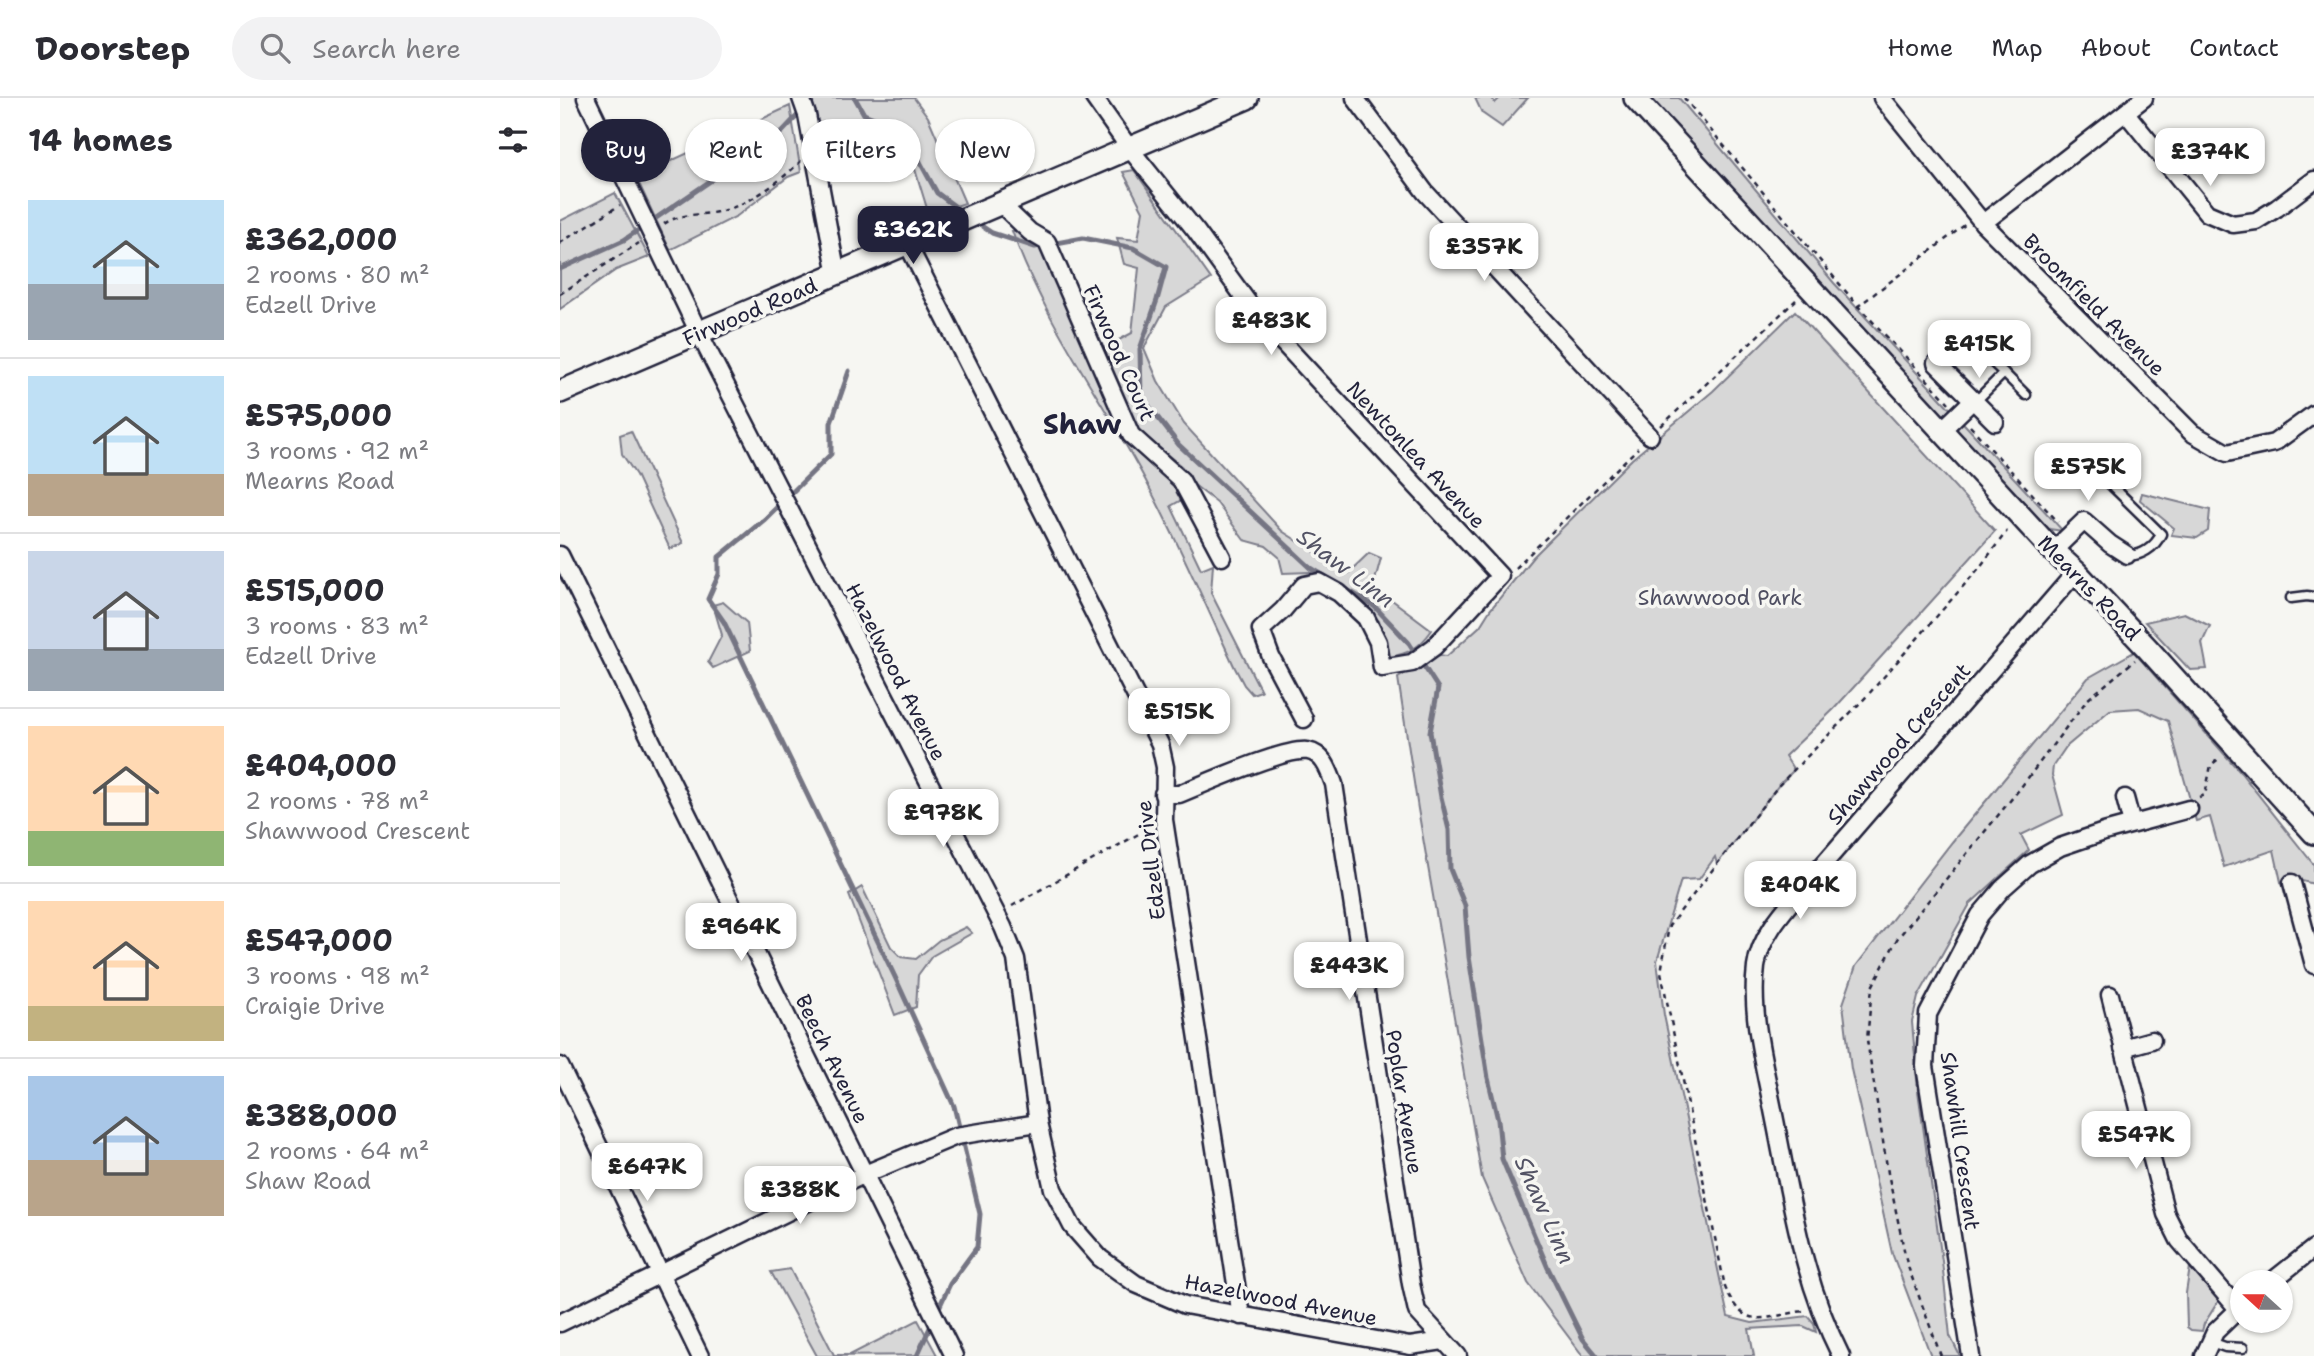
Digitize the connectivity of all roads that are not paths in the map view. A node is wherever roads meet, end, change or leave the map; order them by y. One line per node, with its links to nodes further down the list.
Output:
1 (586, 98): 16 (street, Hazelwood Avenue)
2 (801, 98): 15 (street)
3 (1094, 98): 10 (street, Newtonlea Avenue)
4 (1247, 98): 10 (street, Firwood Road)
5 (1354, 98): 26 (street)
6 (1635, 98): 25 (street, Mearns Road)
7 (1882, 98): 13 (street, Broomfield Avenue)
8 (2144, 98): 9 (street)
9 (2126, 113): 11 (street); 13 (street)
10 (1130, 149): 12 (street, Firwood Road); 35 (street, Newtonlea Avenue)
11 (2314, 180)
12 (1001, 204): 14 (street, Firwood Road); 31 (street, Firwood Court)
13 (1980, 219): 23 (street, Broomfield Avenue)
14 (908, 245): 15 (street, Firwood Road); 36 (street, Edzell Drive)
15 (837, 275): 16 (street, Firwood Road)
16 (699, 332): 20 (street, Firwood Road); 47 (street, Hazelwood Avenue)
17 (1963, 334): 19 (lane)
18 (1936, 363): 22 (street)
19 (2004, 373): 21 (lane); 22 (lane)
20 (560, 392)
21 (2026, 395)
22 (1974, 401): 24 (street); 25 (street)
23 (2314, 414)
24 (1995, 422)
25 (1942, 430): 28 (street, Mearns Road)
26 (1650, 436)
27 (2104, 478): 30 (lane)
28 (2053, 551): 30 (street); 32 (street, Mearns Road)
29 (560, 555): 48 (street, Beech Avenue)
30 (2127, 555)
31 (1222, 557)
32 (2076, 572): 40 (street, Mearns Road); 62 (street, Shawwood Crescent)
33 (2314, 597): 34 (lane)
34 (2291, 598)
35 (1304, 719)
36 (1163, 794): 53 (street, Edzell Drive); 56 (street, Poplar Avenue)
37 (2125, 798): 39 (street)
38 (2189, 809): 39 (street, Shawhill Crescent)
39 (2132, 824): 63 (street, Shawhill Crescent)
40 (2314, 833)
41 (2292, 883): 42 (street)
42 (2314, 965)
43 (2110, 995): 45 (street)
44 (2152, 1040): 45 (street)
45 (2123, 1048): 52 (street)
46 (560, 1066): 51 (street)
47 (1038, 1123): 48 (street); 53 (street, Hazelwood Avenue)
48 (865, 1174): 51 (street); 60 (street, Beech Avenue)
49 (2314, 1248): 50 (street)
50 (2286, 1270)
51 (660, 1272): 55 (street); 59 (street)
52 (2230, 1296)
53 (1241, 1316): 56 (street, Hazelwood Avenue)
54 (2230, 1317): 58 (street)
55 (560, 1323)
56 (1443, 1341): 61 (street, Poplar Avenue)
57 (2243, 1348): 58 (lane)
58 (2208, 1349)
59 (700, 1356)
60 (954, 1356)
61 (1458, 1356)
62 (1841, 1356)
63 (1971, 1356)

